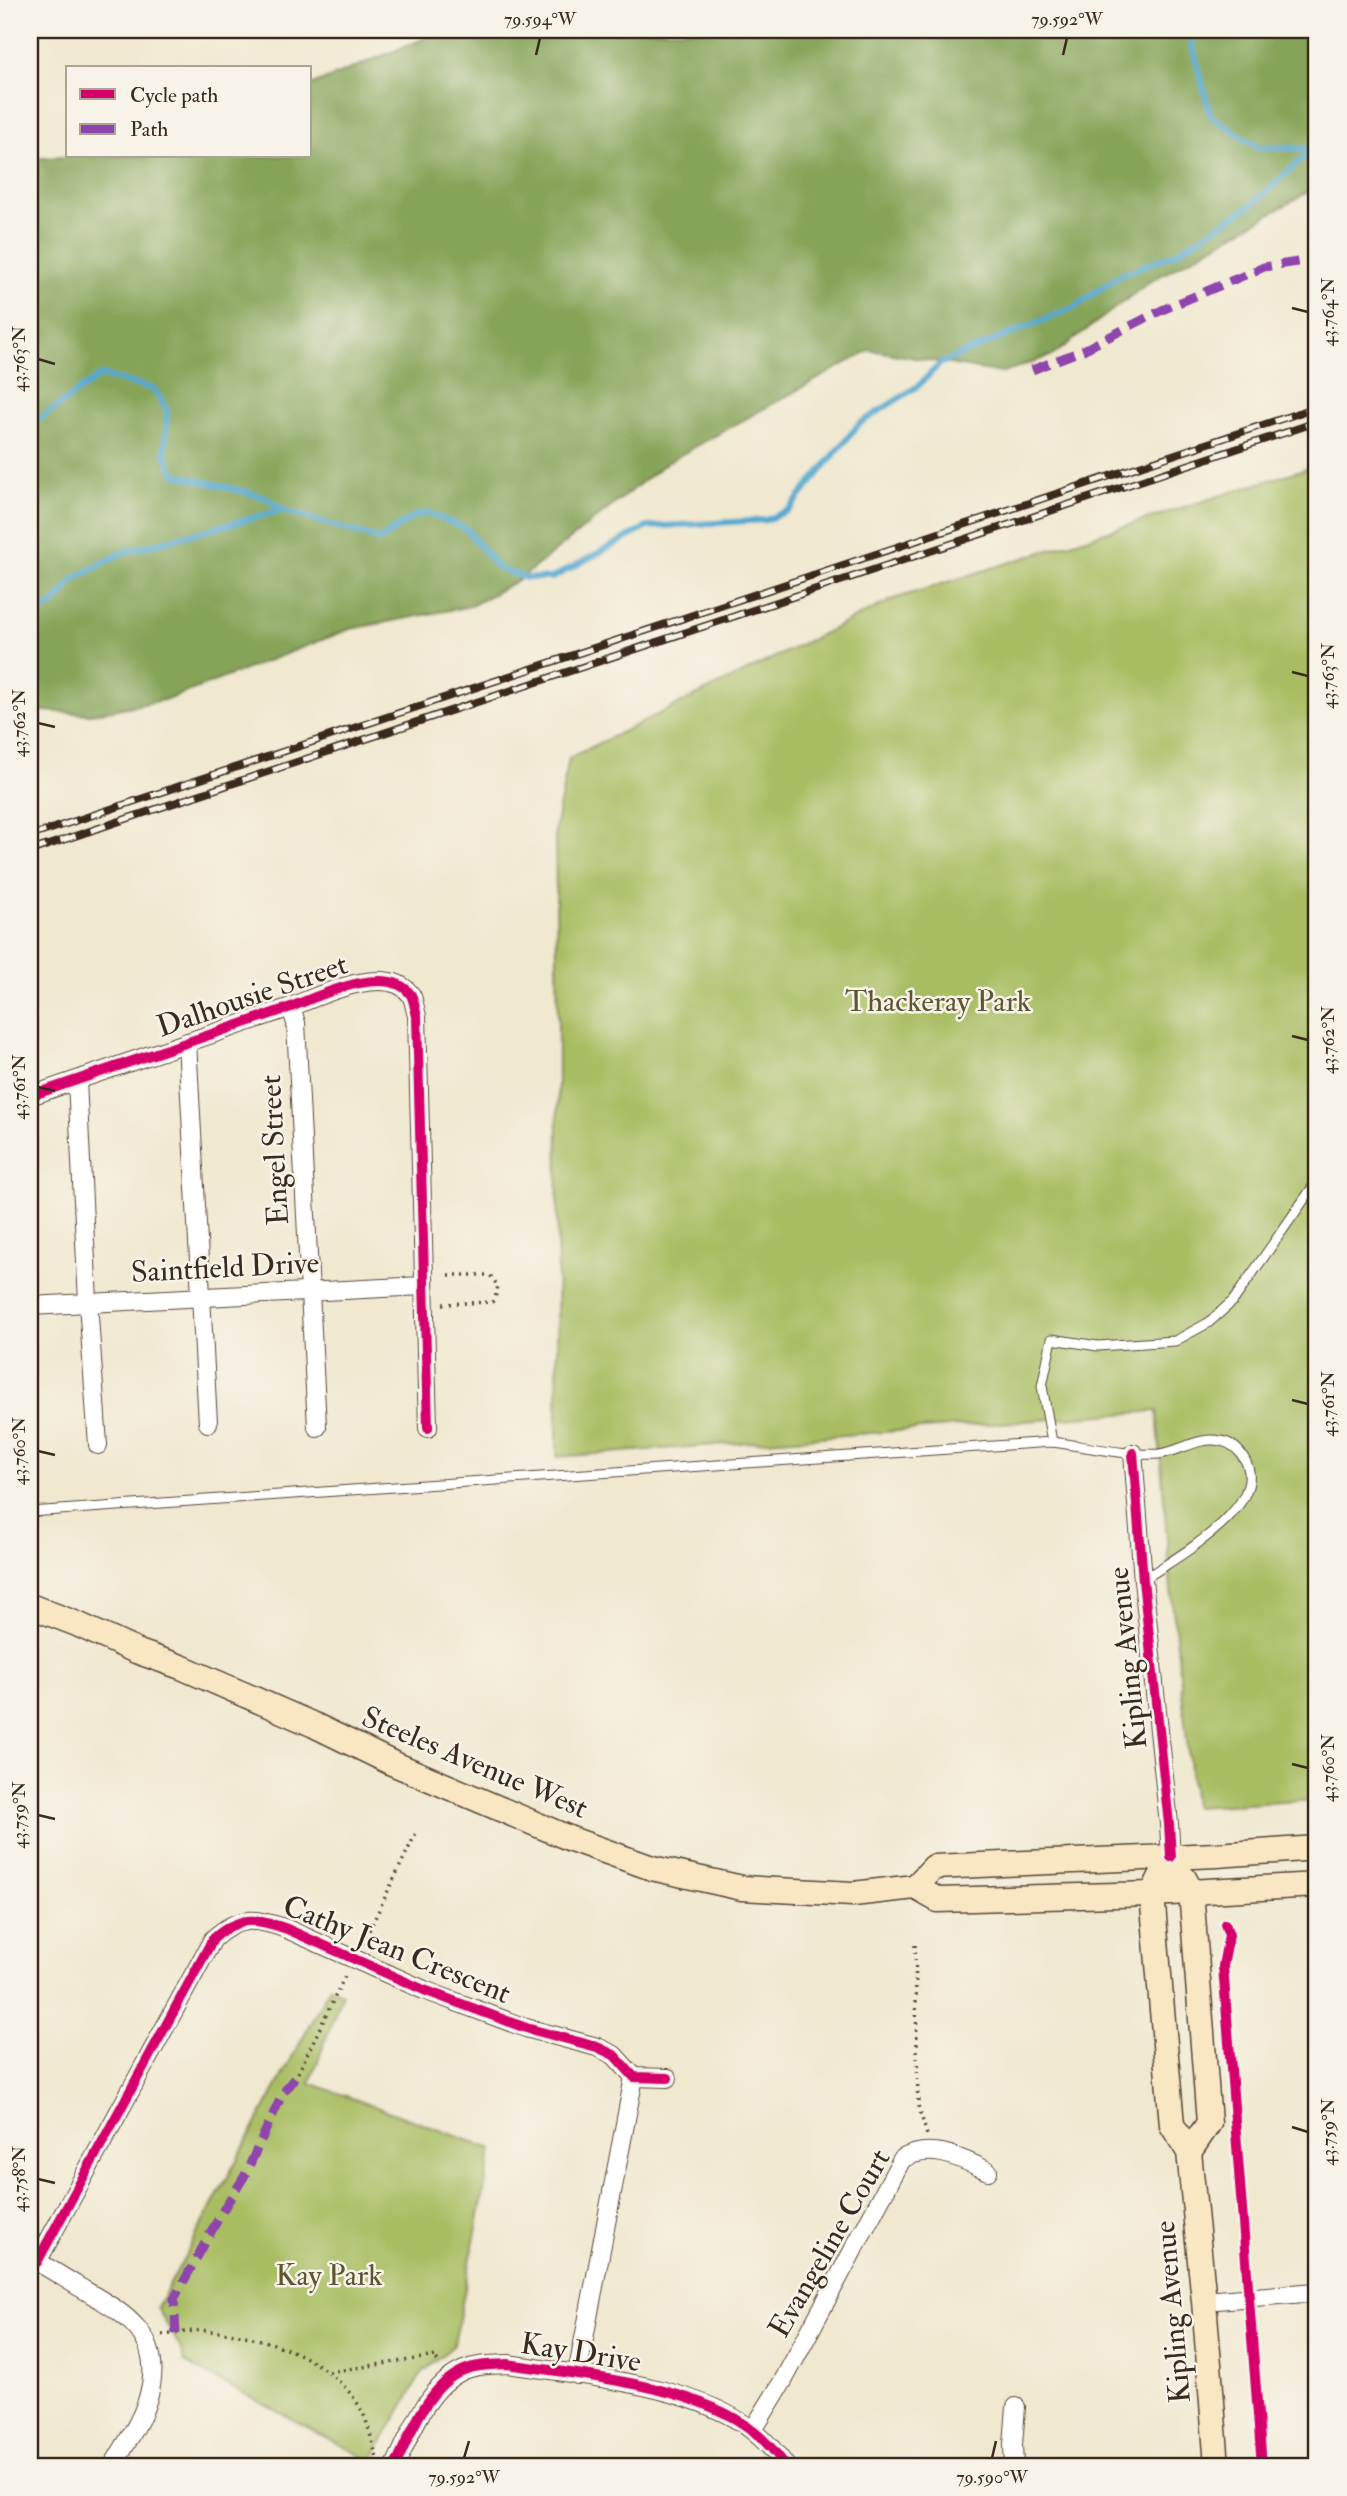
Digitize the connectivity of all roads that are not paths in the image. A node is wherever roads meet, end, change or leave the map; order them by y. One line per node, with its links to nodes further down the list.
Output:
1 (291, 1007): 2 (street, Dalhousie Street); 6 (street, Dalhousie Street); 7 (street, Engel Street)
2 (187, 1041): 3 (street, Dalhousie Street); 8 (street)
3 (77, 1081): 4 (street, Dalhousie Street); 9 (street)
4 (30, 1096)
5 (1317, 1181): 14 (lane)
6 (423, 1286): 7 (street, Saintfield Drive); 13 (street)
7 (310, 1290): 8 (street, Saintfield Drive); 12 (street, Engel Street)
8 (200, 1296): 9 (street, Saintfield Drive); 11 (street)
9 (88, 1302): 10 (street, Saintfield Drive); 15 (street)
10 (30, 1306)
11 (208, 1423)
12 (317, 1427)
13 (428, 1428)
14 (1052, 1442): 16 (lane); 17 (lane)
15 (98, 1445)
16 (1133, 1453): 18 (street, Kipling Avenue); 18 (lane, Kipling Avenue)
17 (30, 1512)
18 (1143, 1580): 21 (street, Kipling Avenue)
19 (30, 1606): 23 (main road, Steeles Avenue West)
20 (1317, 1848): 21 (main road)
21 (1171, 1857): 23 (main road); 24 (main road, Kipling Avenue); 25 (main road)
22 (1317, 1885): 24 (main road, Steeles Avenue West)
23 (915, 1887): 25 (main road, Steeles Avenue West)
24 (1192, 1891): 25 (main road, Steeles Avenue West); 28 (main road, Kipling Avenue)
25 (1152, 1894): 28 (main road, Kipling Avenue)
26 (634, 2077): 27 (street); 30 (street, Cathy Jean Crescent); 34 (street)
27 (668, 2078)
28 (1189, 2152): 32 (main road, Kipling Avenue)
29 (988, 2171): 37 (street, Evangeline Court)
30 (33, 2260): 38 (street)
31 (1317, 2292): 32 (street)
32 (1204, 2301): 42 (main road, Kipling Avenue)
33 (1314, 2338): 35 (lane)
34 (577, 2375): 37 (street, Kay Drive); 39 (street, Kay Drive)
35 (1317, 2375)
36 (1016, 2407): 41 (street)
37 (753, 2430): 40 (street, Kay Drive)
38 (113, 2466)
39 (395, 2466)
40 (786, 2466)
41 (1014, 2466)
42 (1217, 2466)

